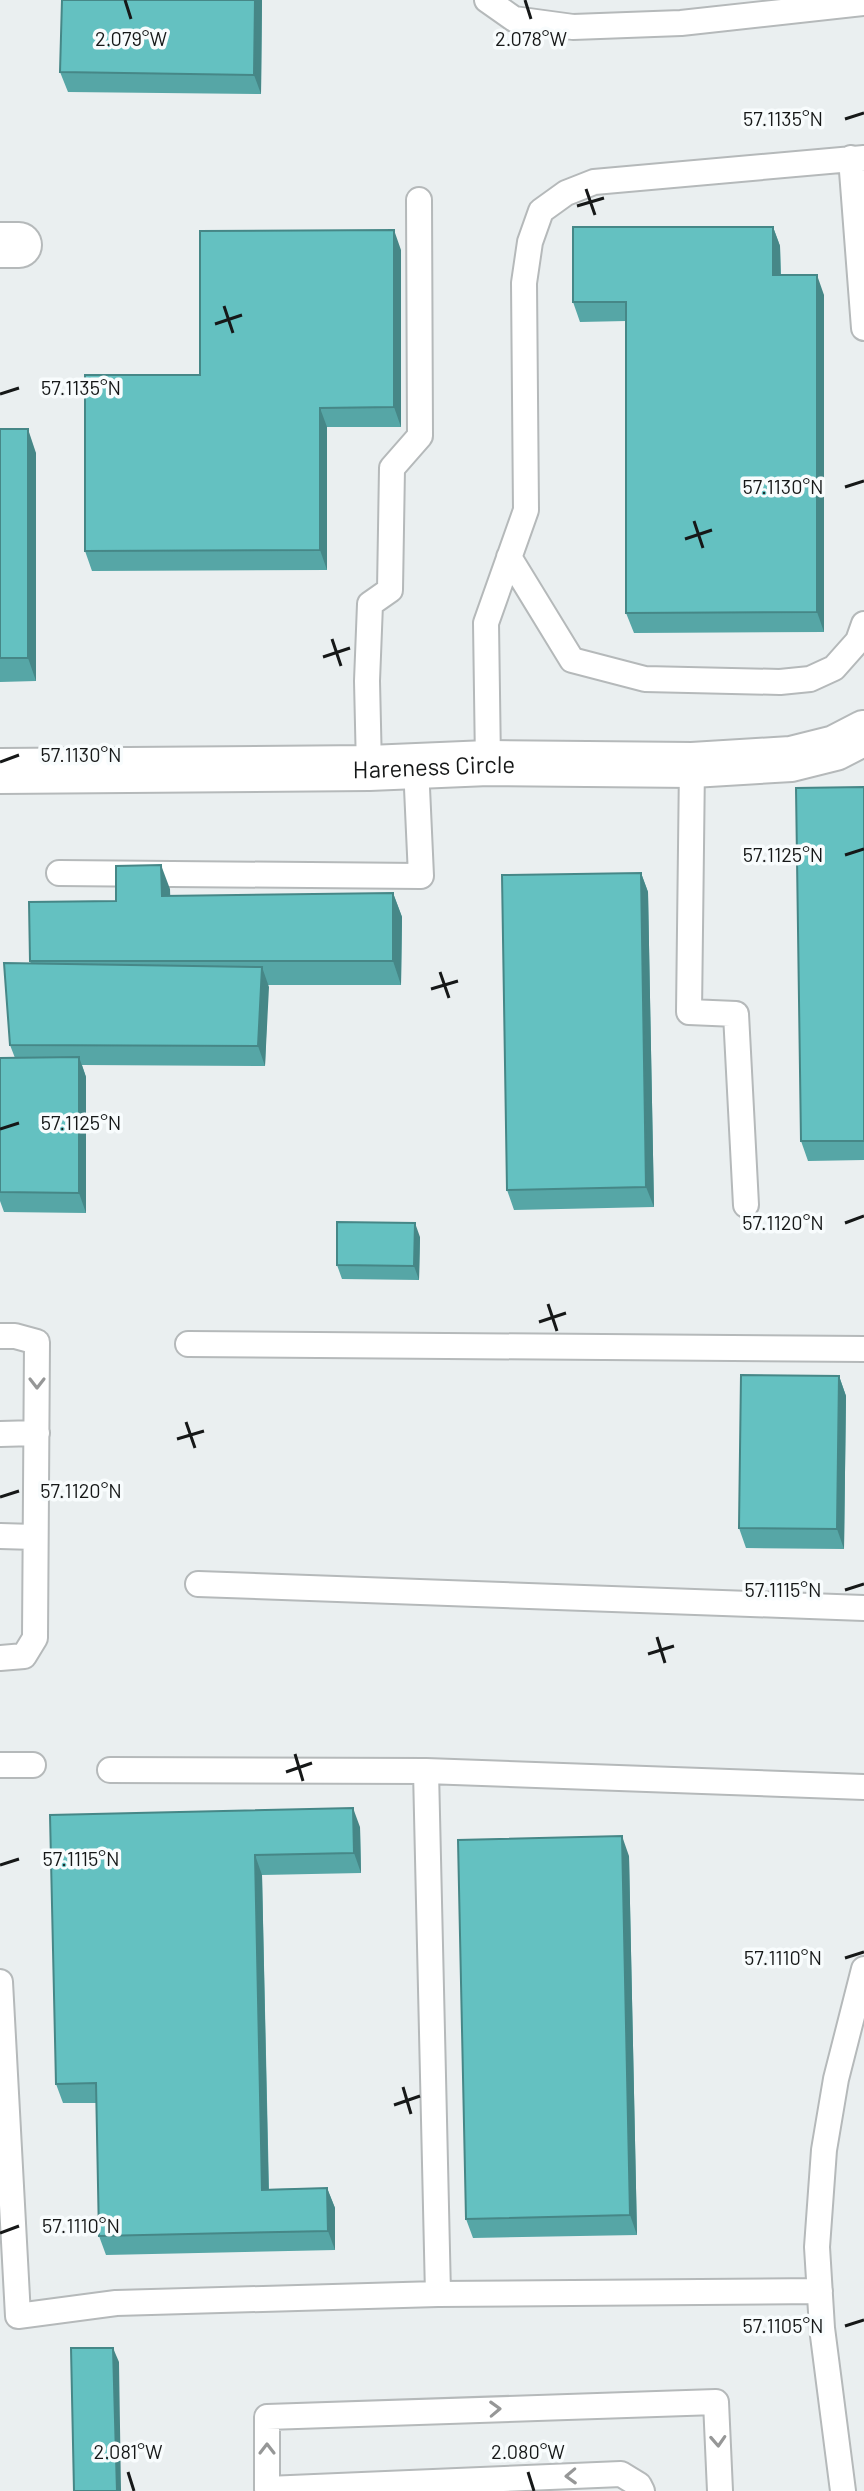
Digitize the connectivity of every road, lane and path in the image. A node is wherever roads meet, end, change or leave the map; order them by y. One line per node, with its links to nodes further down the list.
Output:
1 (487, 0): 2 (lane)
2 (854, 3)
3 (857, 158): 5 (lane); 6 (lane)
4 (419, 200): 12 (lane)
5 (864, 328)
6 (509, 557): 7 (lane); 9 (lane)
7 (864, 624)
8 (864, 733): 10 (street, Hareness Circle)
9 (488, 763): 10 (street, Hareness Circle); 11 (street, Hareness Circle)
10 (692, 765): 15 (lane)
11 (416, 766): 12 (street, Hareness Circle); 14 (lane)
12 (369, 768): 13 (street, Hareness Circle)
13 (0, 771)
14 (59, 873)
15 (746, 1205)
16 (0, 1336): 19 (lane, one-way to 19)
17 (188, 1344): 18 (lane)
18 (864, 1349)
19 (37, 1433): 20 (lane); 22 (lane)
20 (0, 1434)
21 (0, 1536): 22 (lane)
22 (35, 1537): 25 (lane)
23 (198, 1584): 24 (lane)
24 (864, 1608)
25 (0, 1658)
26 (0, 1765): 27 (lane)
27 (33, 1765)
28 (110, 1770): 29 (lane)
29 (426, 1771): 30 (lane); 34 (lane)
30 (864, 1787)
31 (864, 1969): 33 (lane)
32 (0, 1982): 34 (lane)
33 (820, 2291): 34 (lane); 37 (lane)
34 (438, 2294)
35 (642, 2491): 36 (lane, one-way to 36)
36 (720, 2491)
37 (843, 2491)

